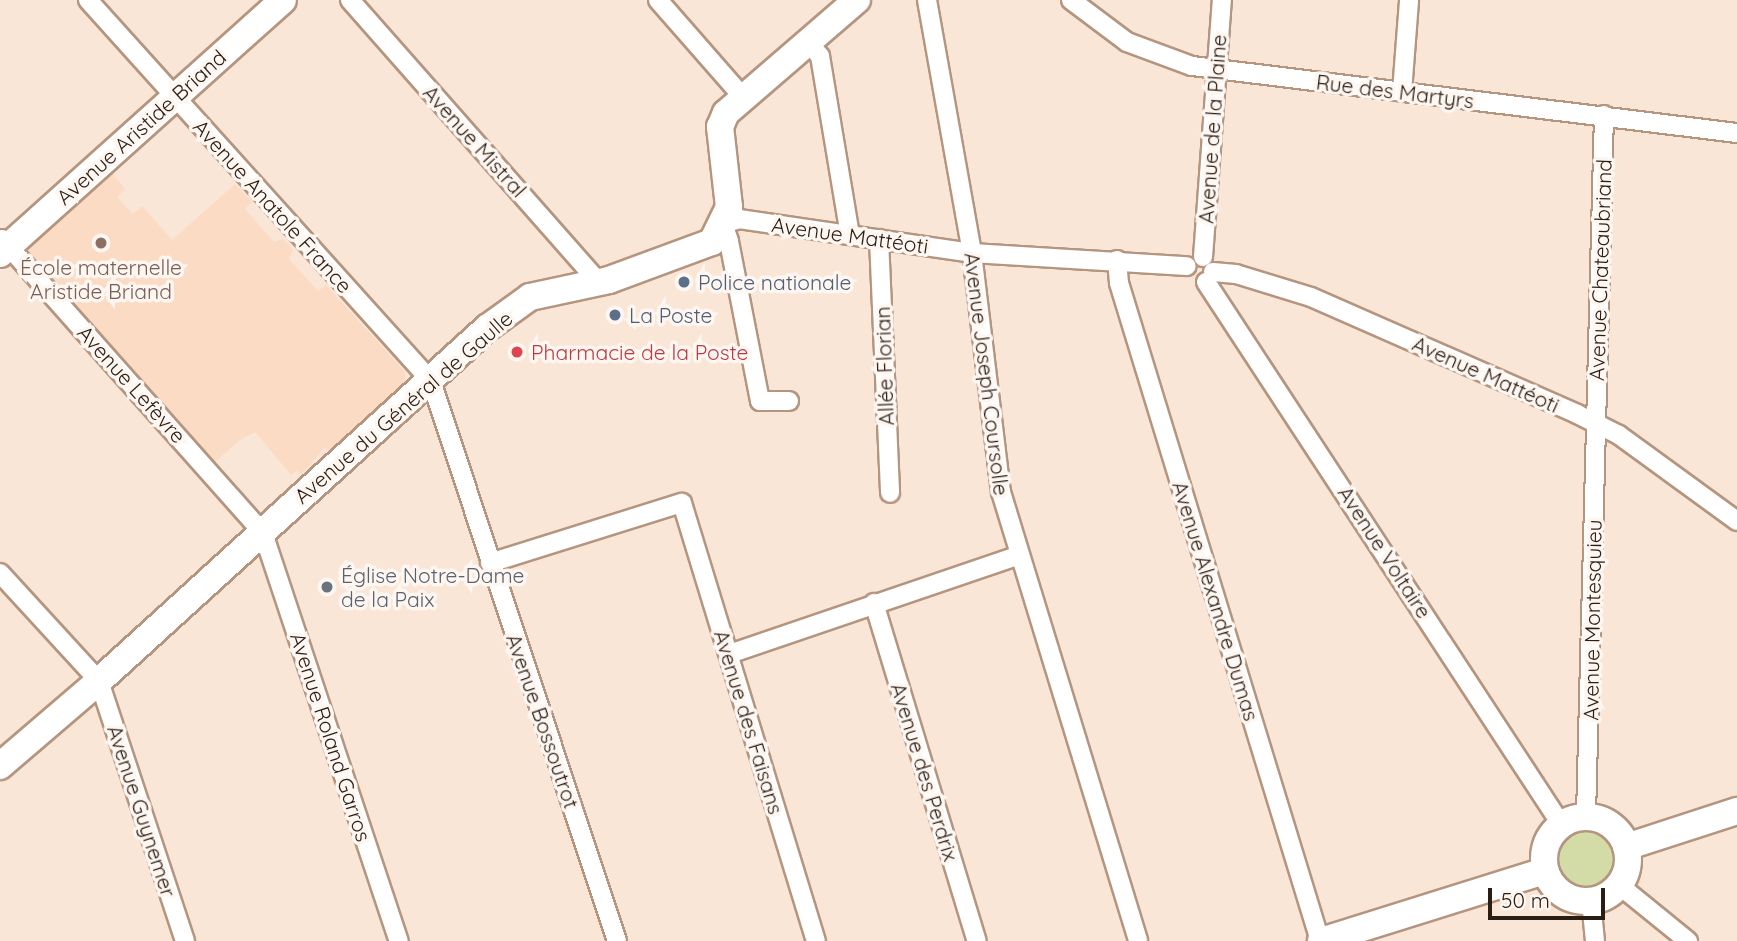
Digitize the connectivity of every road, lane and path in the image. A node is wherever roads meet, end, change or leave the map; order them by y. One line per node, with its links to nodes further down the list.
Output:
1 (88, 0): 13 (street, Avenue Anatole France)
2 (283, 0): 13 (street, Avenue Aristide Briand)
3 (350, 0): 24 (street, Avenue Mistral)
4 (658, 0): 14 (street)
5 (857, 0): 10 (street)
6 (927, 0): 21 (street, Avenue Joseph Coursolle)
7 (1071, 0): 11 (street, Rue des Martyrs)
8 (1222, 0): 11 (street, Avenue de la Plaine)
9 (1409, 0): 12 (street)
10 (809, 43): 14 (street); 18 (street)
11 (1217, 70): 12 (street, Rue des Martyrs); 23 (street, Avenue de la Plaine)
12 (1402, 92): 15 (street, Rue des Martyrs)
13 (174, 96): 20 (street, Avenue Aristide Briand); 25 (street, Avenue Anatole France)
14 (743, 96): 17 (street)
15 (1604, 116): 16 (street, Rue des Martyrs); 27 (street, Avenue Chateaubriand)
16 (1737, 133)
17 (723, 224): 18 (street, Avenue Mattéoti); 24 (street, Avenue du Général de Gaulle); 26 (street)
18 (850, 235): 19 (street, Avenue Mattéoti)
19 (879, 239): 21 (street, Avenue Mattéoti); 28 (street, Allée Florian)
20 (3, 245): 30 (street, Avenue Lefèvre)
21 (972, 253): 22 (street, Avenue Mattéoti); 31 (street, Avenue Joseph Coursolle)
22 (1117, 260): 23 (street, Avenue Mattéoti); 51 (street, Avenue Alexandre Dumas)
23 (1203, 269): 27 (street, Avenue Mattéoti); 40 (street, Avenue Voltaire)
24 (599, 282): 25 (street, Avenue du Général de Gaulle)
25 (430, 381): 30 (street, Avenue du Général de Gaulle); 32 (street, Avenue Bossoutrot)
26 (789, 401)
27 (1597, 425): 29 (street, Avenue Mattéoti); 39 (street, Avenue Montesquieu)
28 (890, 493)
29 (1737, 521)
30 (263, 533): 36 (street, Avenue du Général de Gaulle); 46 (street, Avenue Roland Garros)
31 (1019, 555): 34 (street); 50 (street, Avenue Joseph Coursolle)
32 (490, 563): 35 (street, Avenue des Faisans); 47 (street, Avenue Bossoutrot)
33 (0, 573): 36 (street)
34 (874, 603): 35 (street); 49 (street, Avenue des Perdrix)
35 (729, 654): 48 (street, Avenue des Faisans)
36 (99, 681): 37 (street, Avenue du Général de Gaulle); 45 (street, Avenue Guynemer)
37 (0, 766)
38 (1737, 811): 41 (street)
39 (1586, 816): 40 (street); 41 (street)
40 (1561, 824): 42 (street)
41 (1626, 847): 43 (street)
42 (1545, 871): 44 (street); 51 (street)
43 (1619, 885): 44 (street); 53 (street)
44 (1591, 901): 52 (street)
45 (185, 941)
46 (399, 941)
47 (617, 941)
48 (816, 941)
49 (977, 941)
50 (1138, 941)
51 (1321, 941)
52 (1595, 941)
53 (1688, 941)

